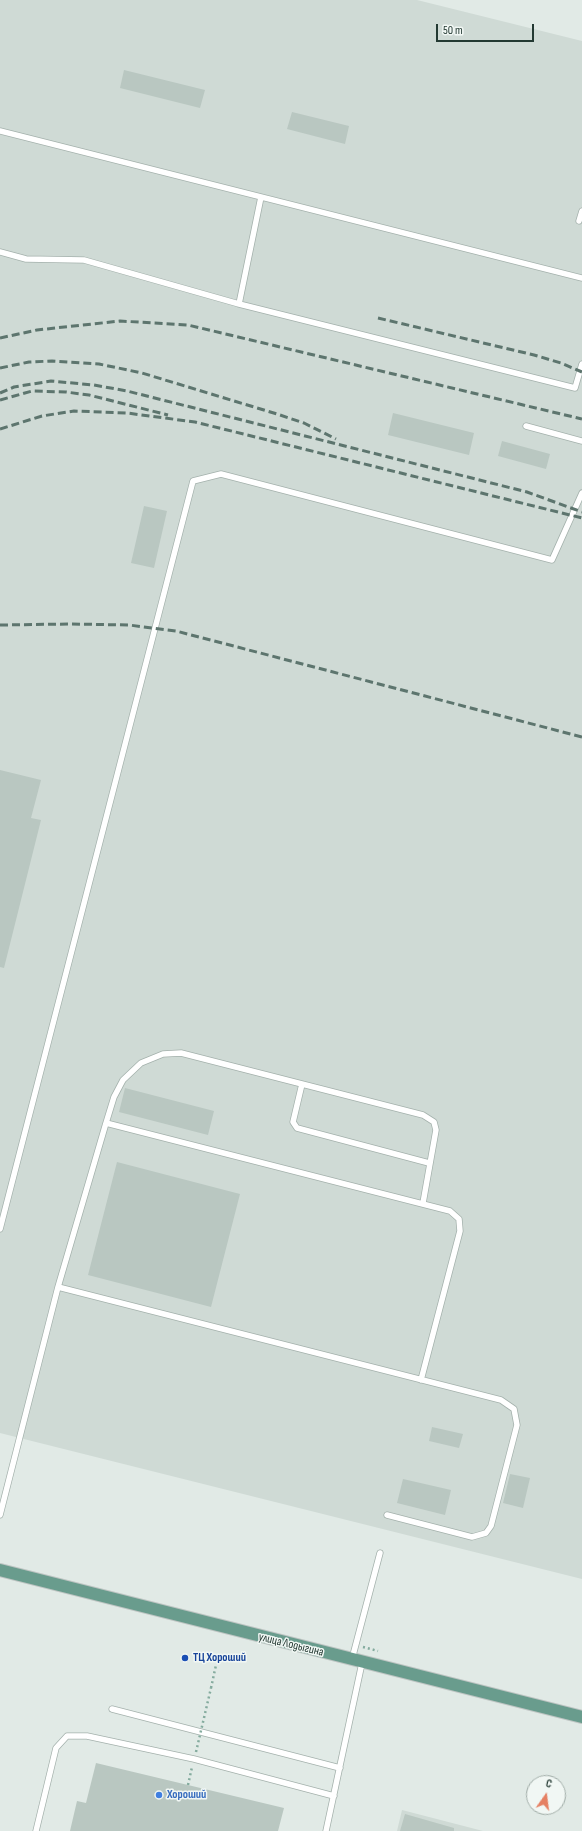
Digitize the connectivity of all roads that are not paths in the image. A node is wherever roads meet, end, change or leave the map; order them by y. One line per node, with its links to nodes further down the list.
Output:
1 (0, 131): 2 (lane)
2 (261, 197): 6 (lane); 7 (lane)
3 (582, 211): 4 (lane)
4 (579, 221)
5 (0, 252): 7 (lane)
6 (582, 278)
7 (239, 304): 8 (lane)
8 (582, 364)
9 (526, 426): 10 (lane)
10 (582, 441)
11 (582, 493): 16 (lane)
12 (302, 1084): 13 (lane); 14 (lane); 14 (lane)
13 (106, 1123): 15 (lane); 17 (lane)
14 (430, 1163): 15 (lane)
15 (423, 1203): 18 (lane)
16 (0, 1229)
17 (58, 1287): 18 (lane); 19 (lane)
18 (421, 1380): 20 (lane)
19 (0, 1515)
20 (387, 1515)
21 (380, 1552): 23 (lane)
22 (0, 1570): 23 (main road, улица Лодыгина)
23 (357, 1662): 25 (main road, улица Лодыгина); 26 (lane)
24 (112, 1708): 26 (lane)
25 (582, 1717)
26 (340, 1768): 27 (lane)
27 (334, 1796): 28 (lane); 29 (lane)
28 (36, 1831)
29 (326, 1831)

